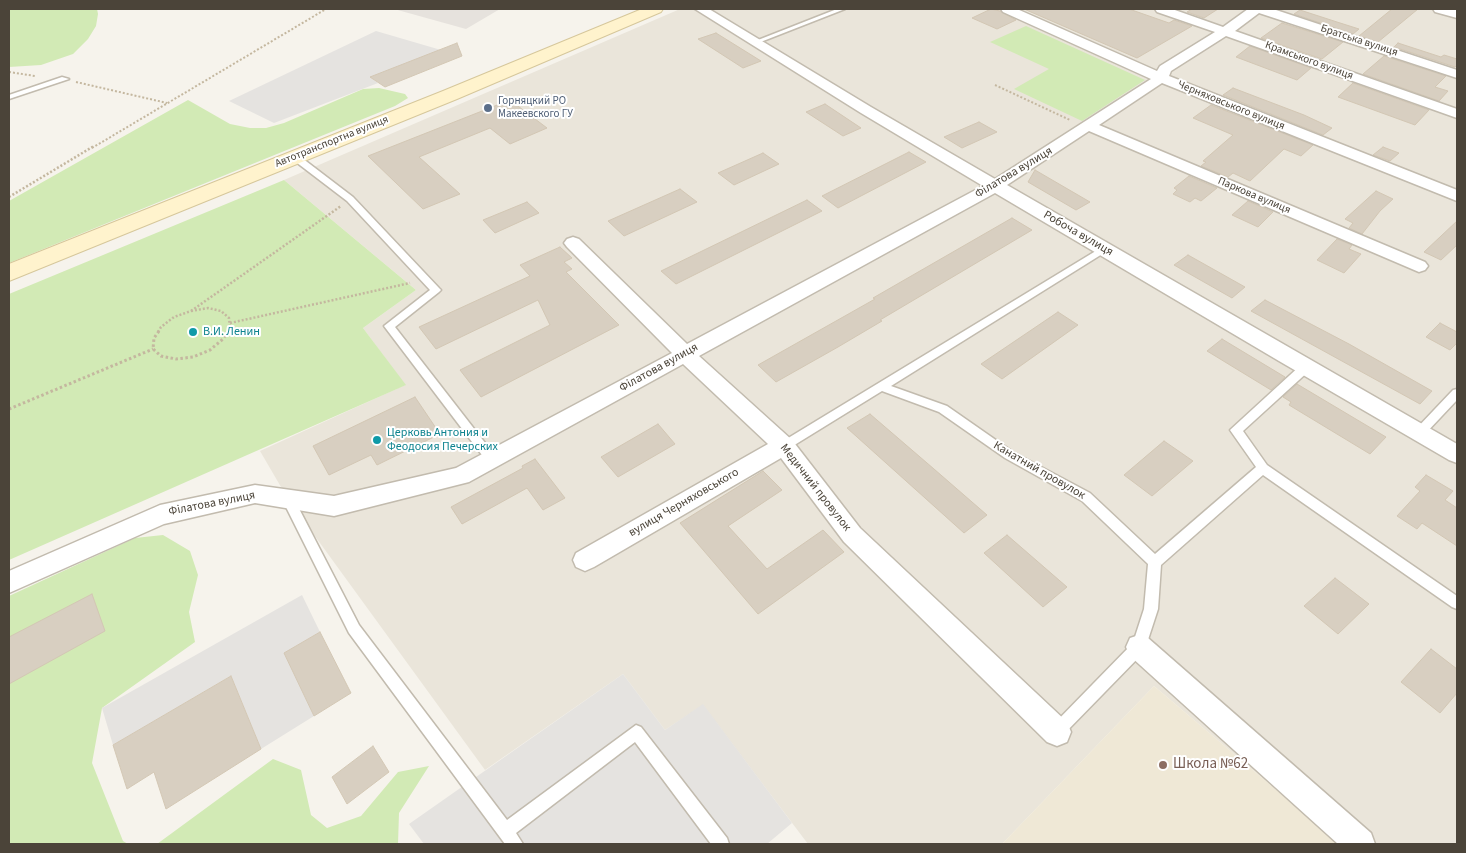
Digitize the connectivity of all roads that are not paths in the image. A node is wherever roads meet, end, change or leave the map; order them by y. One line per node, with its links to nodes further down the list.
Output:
1 (655, 9): 18 (main road, Автотранспортна вулиця)
2 (702, 9): 11 (street, Робоча вулиця)
3 (842, 9): 11 (lane)
4 (1007, 9): 13 (street, Черняховського вулиця)
5 (1161, 9): 10 (street, Крамського вулиця)
6 (1256, 9): 10 (street, Філатова вулиця)
7 (1261, 9): 12 (street, Братська вулиця)
8 (1439, 9): 9 (street)
9 (1457, 14)
10 (1226, 31): 13 (street, Філатова вулиця); 16 (street, Крамського вулиця)
11 (756, 42): 19 (street, Робоча вулиця)
12 (1457, 74)
13 (1161, 78): 17 (street, Філатова вулиця); 20 (street, Черняховського вулиця)
14 (65, 79): 15 (lane)
15 (9, 97)
16 (1457, 114)
17 (1088, 127): 19 (street, Філатова вулиця); 23 (street, Паркова вулиця)
18 (295, 157): 24 (main road, Автотранспортна вулиця); 32 (lane)
19 (995, 186): 22 (street, Робоча вулиця); 25 (street, Філатова вулиця)
20 (1457, 196)
21 (573, 243): 25 (street, Медичний провулок)
22 (1104, 249): 26 (street, Робоча вулиця); 27 (lane)
23 (1418, 266)
24 (9, 273)
25 (685, 354): 30 (street, Медичний провулок); 32 (street, Філатова вулиця)
26 (1306, 367): 29 (street, Робоча вулиця); 33 (lane)
27 (883, 387): 30 (lane); 36 (lane, Канатний провулок)
28 (1457, 393): 29 (lane)
29 (1420, 432): 31 (street, Робоча вулиця)
30 (784, 446): 35 (street, вулиця Черняховського); 40 (street, Медичний провулок)
31 (1457, 454)
32 (492, 460): 34 (street, Філатова вулиця)
33 (1263, 468): 36 (lane); 38 (lane)
34 (288, 499): 37 (street, Філатова вулиця); 41 (lane)
35 (585, 560)
36 (1155, 562): 39 (lane)
37 (9, 582)
38 (1457, 603)
39 (1139, 648): 40 (lane); 44 (street)
40 (1057, 732)
41 (506, 831): 42 (lane); 43 (lane)
42 (515, 844)
43 (720, 844)
44 (1360, 844)

